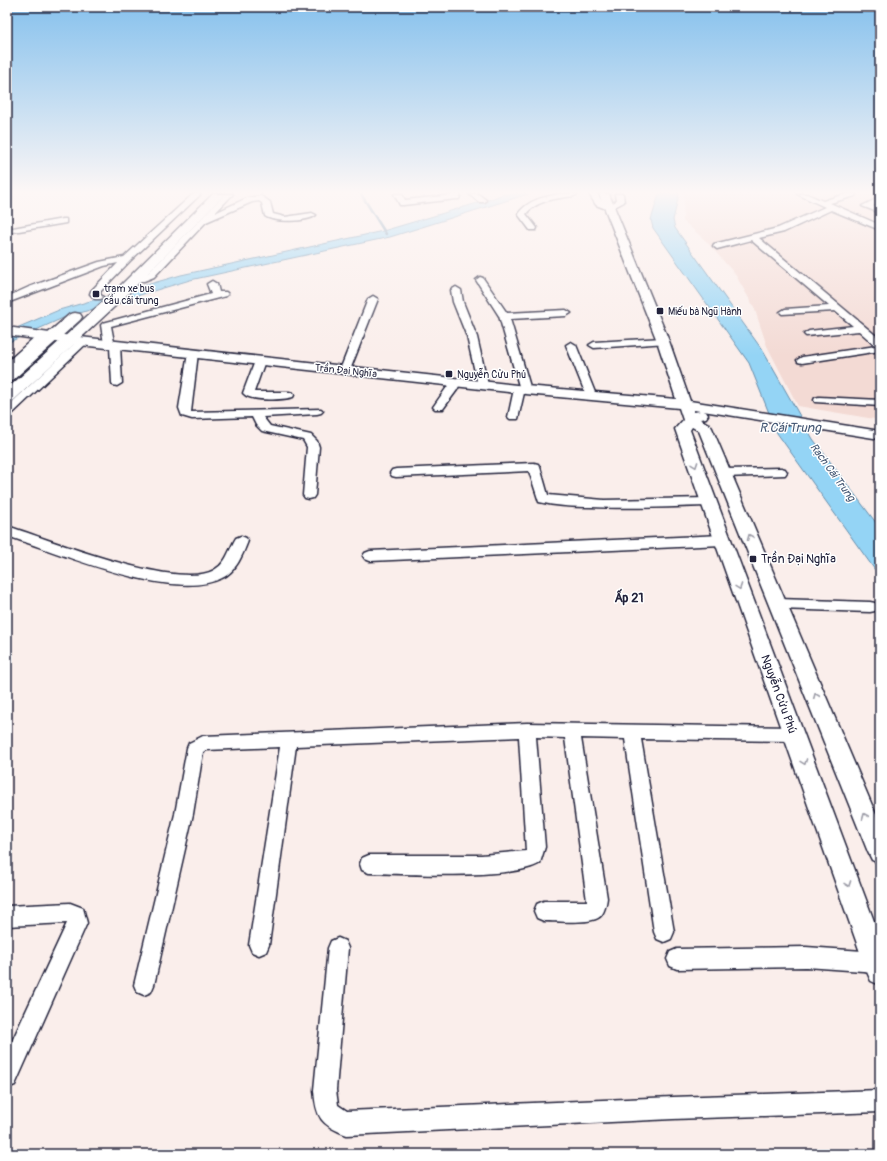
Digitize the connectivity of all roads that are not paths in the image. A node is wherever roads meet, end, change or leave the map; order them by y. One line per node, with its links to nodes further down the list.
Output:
1 (139, 248): 7 (street)
2 (151, 248): 12 (highway)
3 (165, 248): 8 (highway)
4 (177, 248): 8 (street)
5 (626, 248): 24 (main road)
6 (766, 248): 15 (street)
7 (127, 259): 12 (street); 14 (street)
8 (134, 279): 23 (highway)
9 (480, 280): 18 (street)
10 (212, 284): 25 (street)
11 (456, 290): 38 (street)
12 (101, 295): 22 (highway)
13 (373, 299): 34 (street)
14 (7, 300)
15 (837, 308): 16 (street); 19 (street)
16 (785, 312)
17 (566, 313): 18 (street)
18 (504, 316): 39 (street)
19 (861, 328): 21 (street); 26 (street)
20 (7, 331): 22 (main road, Trần Đại Nghĩa)
21 (808, 334)
22 (43, 336): 23 (main road, Trần Đại Nghĩa); 33 (street); 35 (highway)
23 (77, 340): 25 (main road, Trần Đại Nghĩa); 43 (highway); 50 (street)
24 (663, 341): 28 (street); 40 (main road)
25 (112, 344): 30 (main road, Trần Đại Nghĩa); 37 (street)
26 (880, 344)
27 (571, 345): 42 (street)
28 (594, 345)
29 (880, 348): 31 (street)
30 (193, 353): 32 (main road, Trần Đại Nghĩa); 51 (street)
31 (802, 360)
32 (260, 361): 34 (main road, Trần Đại Nghĩa); 41 (street)
33 (7, 367)
34 (345, 370): 36 (main road, Trần Đại Nghĩa)
35 (7, 377)
36 (456, 382): 38 (main road, Trần Đại Nghĩa); 46 (street)
37 (118, 383)
38 (483, 385): 39 (main road, Trần Đại Nghĩa)
39 (523, 389): 42 (main road, Trần Đại Nghĩa); 53 (street)
40 (680, 389): 47 (main road); 49 (main road)
41 (289, 395)
42 (591, 396): 49 (main road, Trần Đại Nghĩa)
43 (7, 398)
44 (819, 400): 45 (street)
45 (880, 403)
46 (439, 407)
47 (717, 409): 49 (main road, Trần Đại Nghĩa); 52 (main road, Trần Đại Nghĩa)
48 (317, 411): 51 (street)
49 (688, 412): 52 (main road, Trần Đại Nghĩa); 60 (main road); 62 (main road, Nguyễn Cửu Phú, one-way to 62)
50 (7, 413)
51 (256, 414): 61 (street)
52 (763, 416): 54 (main road, Trần Đại Nghĩa)
53 (514, 417)
54 (830, 427): 55 (main road, Trần Đại Nghĩa); 56 (main road, Trần Đại Nghĩa); 57 (main road, Trần Đại Nghĩa)
55 (880, 427)
56 (880, 435)
57 (880, 444)
58 (396, 472): 62 (street)
59 (781, 472): 60 (street)
60 (724, 473): 67 (main road, one-way to 60)
61 (309, 495)
62 (708, 502): 64 (main road, Nguyễn Cửu Phú)
63 (7, 532): 65 (street)
64 (722, 540): 66 (street); 72 (main road, Nguyễn Cửu Phú, one-way to 72)
65 (241, 541)
66 (370, 556)
67 (778, 604): 68 (street); 74 (main road, one-way to 67)
68 (870, 607)
69 (527, 730): 70 (street); 73 (street); 75 (street)
70 (572, 731): 71 (street); 76 (street)
71 (632, 732): 72 (street); 78 (street)
72 (794, 734): 82 (main road, Nguyễn Cửu Phú, one-way to 82)
73 (289, 740): 79 (street); 83 (street)
74 (880, 852)
75 (369, 864)
76 (544, 911)
77 (7, 916): 84 (street)
78 (664, 932)
79 (259, 945)
80 (338, 948): 85 (street)
81 (677, 959): 82 (street)
82 (878, 967)
83 (144, 985)
84 (7, 1077)
85 (880, 1101)

